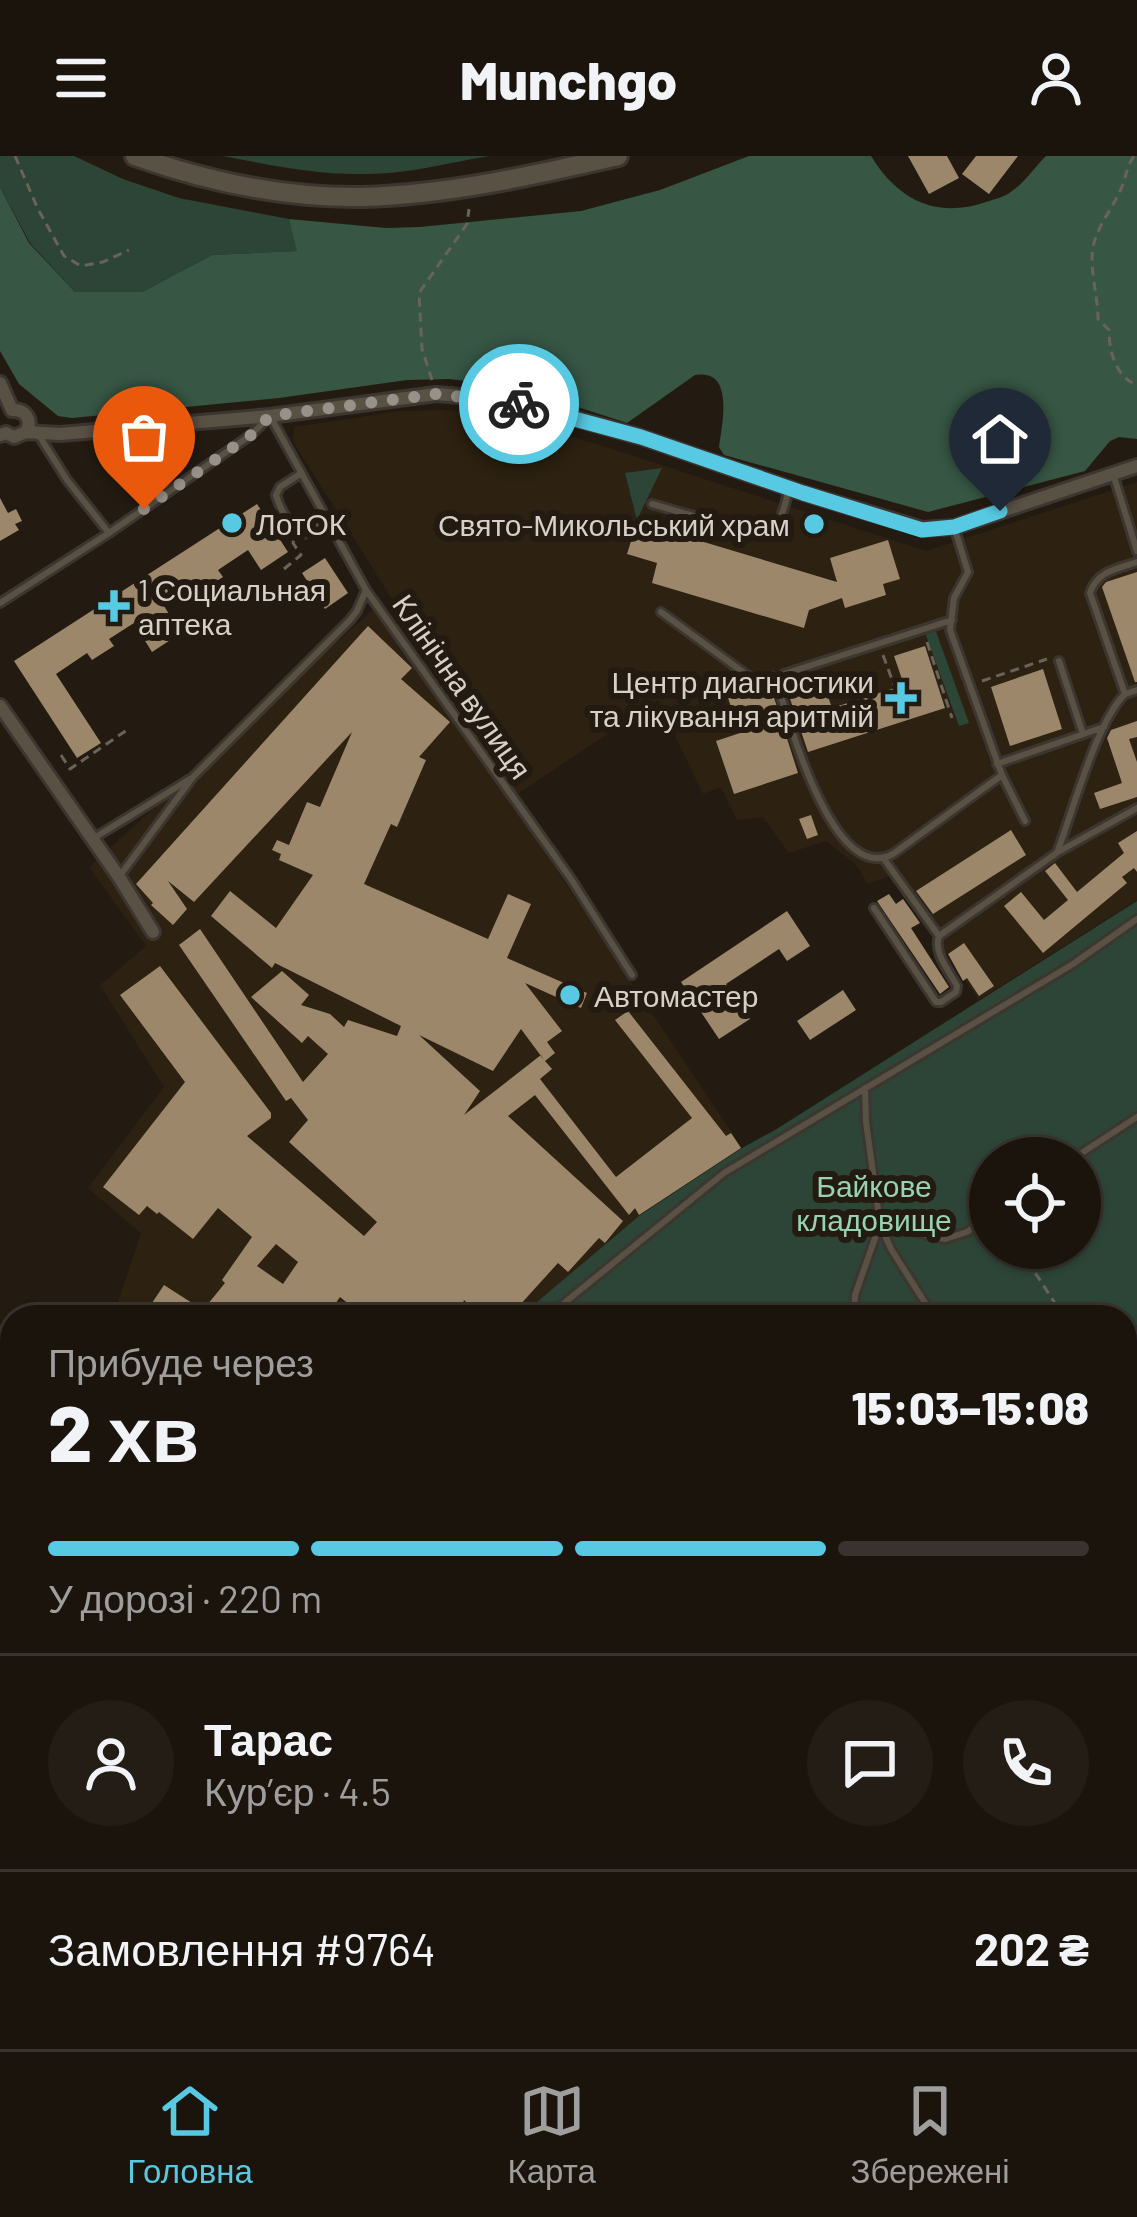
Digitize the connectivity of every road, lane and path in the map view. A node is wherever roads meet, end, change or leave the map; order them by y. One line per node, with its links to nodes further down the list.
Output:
1 (15, 156): 6 (path)
2 (135, 156): 3 (main road)
3 (618, 156)
4 (1134, 156): 8 (path)
5 (469, 209): 9 (path)
6 (129, 250)
7 (0, 383): 10 (street)
8 (1137, 385)
9 (436, 394): 11 (street); 17 (street)
10 (12, 410): 12 (street); 13 (street)
11 (270, 416): 12 (street); 15 (lane, Клінічна вулиця); 22 (lane)
12 (32, 433): 13 (street); 22 (lane)
13 (3, 434)
14 (1137, 466): 16 (street)
15 (301, 473): 19 (lane, Клінічна вулиця); 21 (lane)
16 (1113, 474): 20 (street); 23 (lane)
17 (790, 488): 18 (lane); 20 (street)
18 (652, 504)
19 (328, 521): 21 (lane); 26 (lane, Клінічна вулиця)
20 (954, 527): 29 (lane)
21 (295, 529): 25 (path)
22 (109, 533): 27 (lane)
23 (1137, 551)
24 (1137, 562): 37 (lane)
25 (284, 569)
26 (366, 590): 46 (lane); 57 (lane, Клінічна вулиця)
27 (0, 603)
28 (661, 612): 51 (lane)
29 (952, 620): 30 (lane); 35 (lane)
30 (922, 629): 33 (lane); 39 (path)
31 (882, 651): 34 (path)
32 (1059, 661): 35 (path); 42 (lane)
33 (784, 674)
34 (893, 685)
35 (968, 686): 44 (lane)
36 (1137, 690): 37 (lane)
37 (1125, 694): 40 (lane)
38 (0, 706): 49 (street)
39 (952, 718)
40 (1104, 727): 42 (lane); 50 (lane)
41 (128, 730): 43 (path)
42 (1083, 734): 44 (lane)
43 (61, 755)
44 (998, 764): 45 (lane)
45 (1002, 775): 48 (lane); 51 (lane)
46 (193, 777): 49 (lane); 52 (lane)
47 (1137, 808): 50 (lane)
48 (1025, 821)
49 (92, 839): 52 (street)
50 (1058, 852): 56 (lane)
51 (884, 859): 56 (lane)
52 (119, 877): 55 (street)
53 (874, 908): 56 (lane)
54 (1137, 920): 58 (lane)
55 (153, 932)
56 (939, 936)
57 (632, 975)
58 (865, 1088): 61 (lane); 64 (lane)
59 (1137, 1117): 60 (lane)
60 (1101, 1140)
61 (880, 1224): 62 (lane); 65 (lane); 66 (lane)
62 (969, 1231)
63 (1033, 1269): 67 (path)
64 (562, 1305)
65 (855, 1305)
66 (926, 1305)
67 (1056, 1305)

